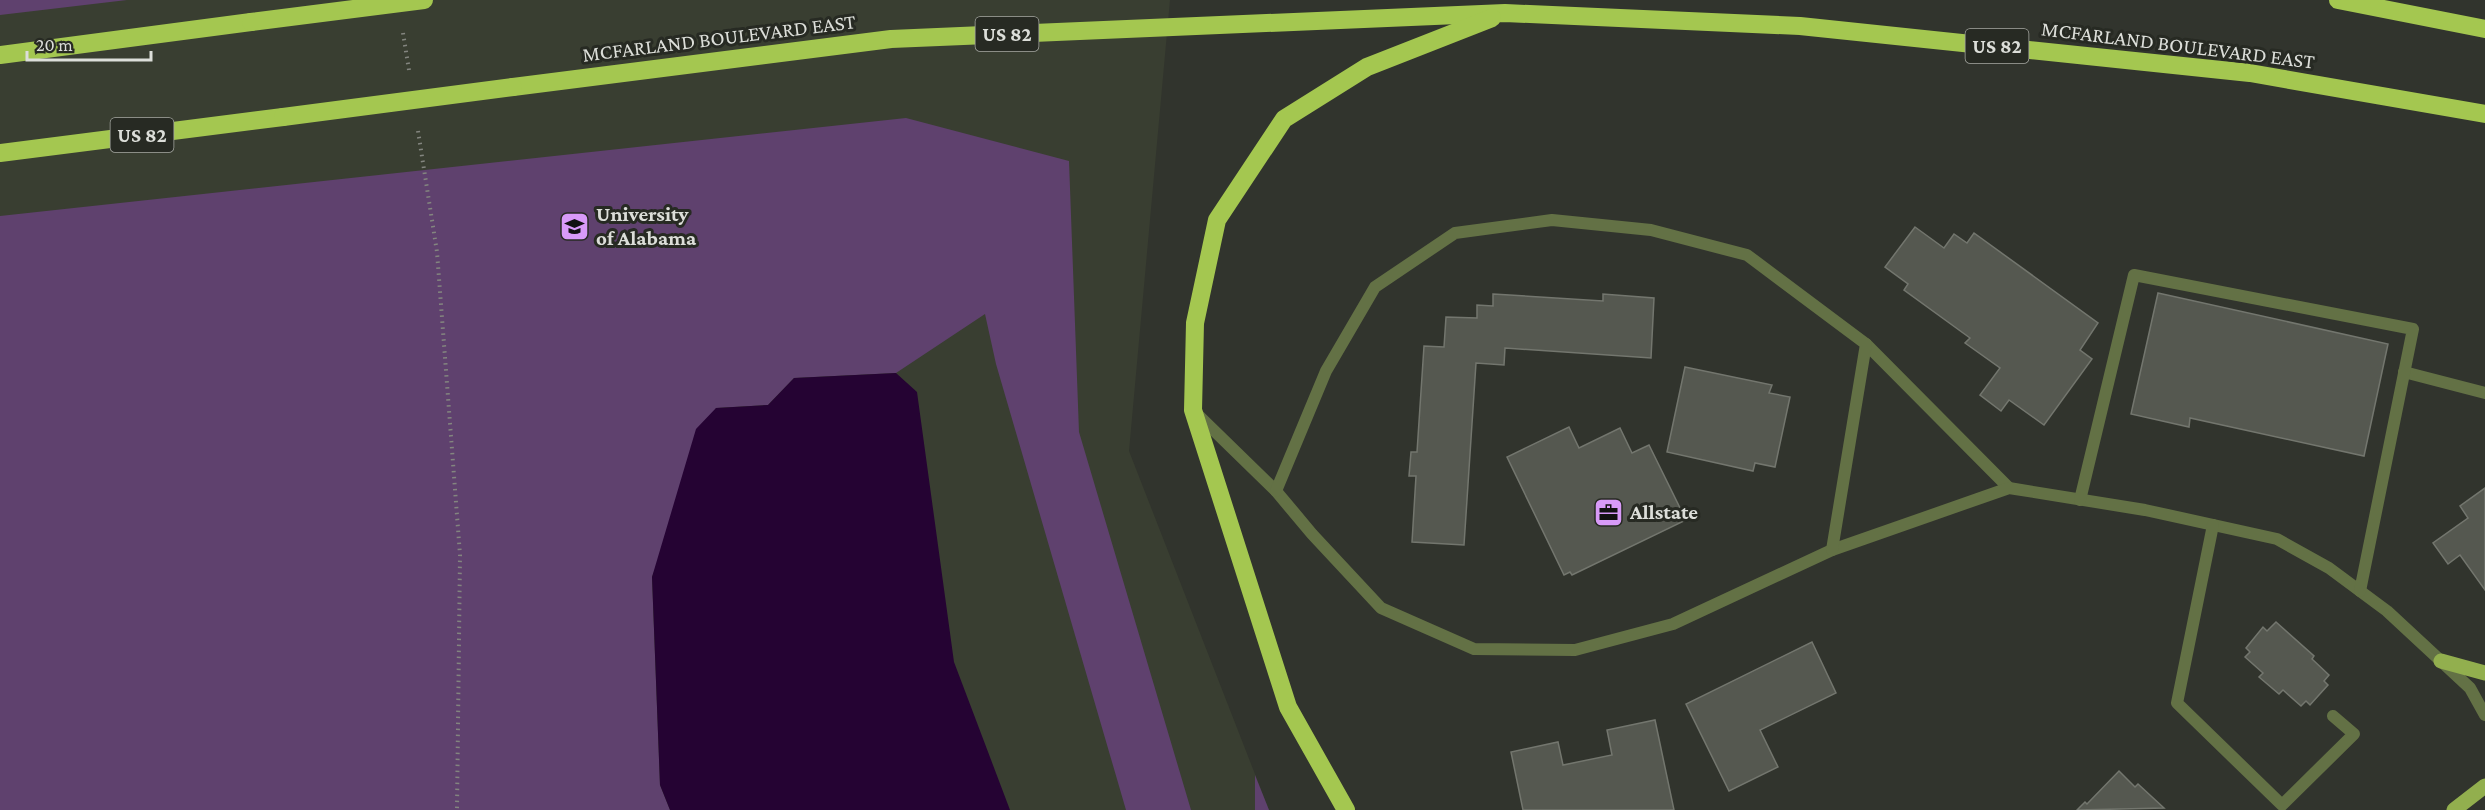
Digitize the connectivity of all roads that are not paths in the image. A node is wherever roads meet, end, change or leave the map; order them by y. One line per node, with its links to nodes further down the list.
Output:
1 (424, 0): 5 (highway, bridge)
2 (2338, 0): 4 (highway)
3 (1505, 14): 6 (highway, MCFARLAND BOULEVARD EAST / US 82); 7 (highway, MCFARLAND BOULEVARD EAST / US 82, bridge); 11 (highway)
4 (2485, 29)
5 (0, 55)
6 (2485, 114)
7 (0, 153)
8 (1866, 344): 12 (lane); 13 (lane); 16 (lane)
9 (2404, 372): 10 (lane); 14 (lane); 17 (lane)
10 (2485, 393)
11 (1193, 410): 13 (lane); 23 (highway)
12 (2009, 488): 14 (lane); 16 (lane)
13 (1276, 491): 16 (lane)
14 (2080, 500): 15 (lane)
15 (2213, 525): 17 (lane); 20 (lane)
16 (1832, 550)
17 (2360, 591): 18 (lane)
18 (2440, 661): 19 (main road); 21 (lane)
19 (2485, 673)
20 (2333, 716)
21 (2485, 716)
22 (2485, 786): 24 (main road)
23 (1346, 810)
24 (2454, 810)

